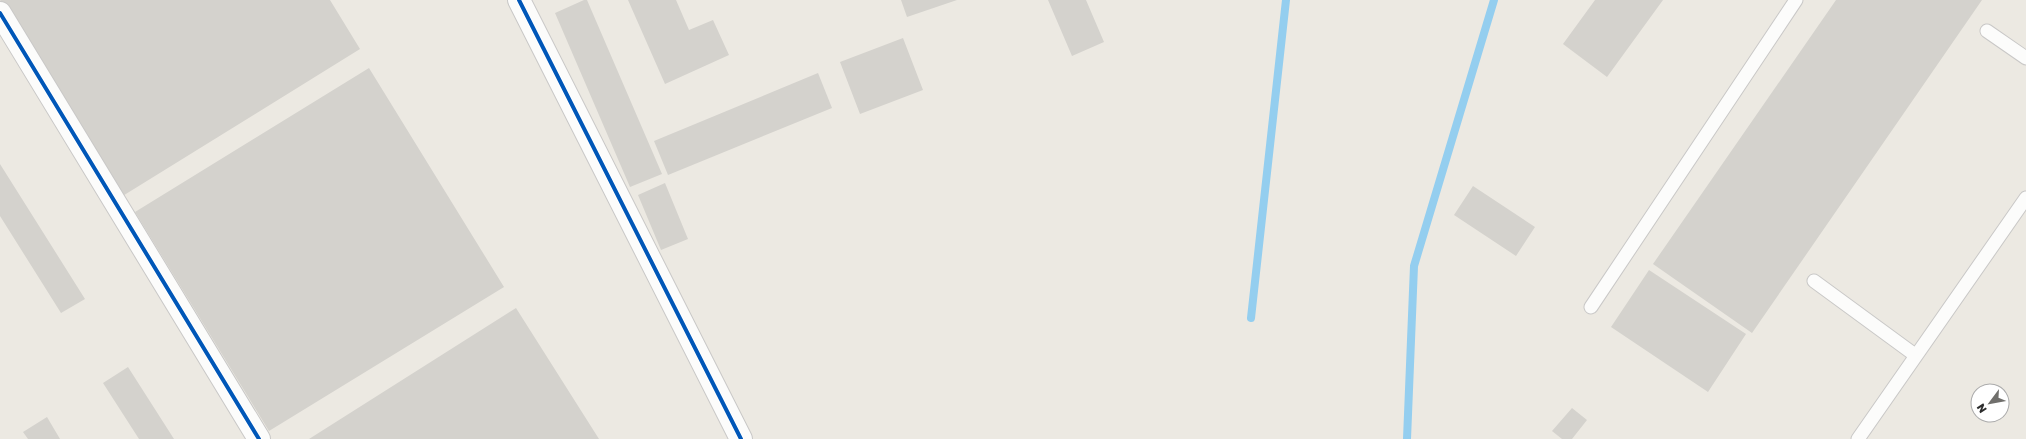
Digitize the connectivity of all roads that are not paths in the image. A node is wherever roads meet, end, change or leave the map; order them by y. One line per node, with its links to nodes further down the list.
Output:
1 (519, 0): 11 (street)
2 (1796, 0): 8 (lane)
3 (0, 13): 10 (street)
4 (1987, 31): 5 (lane)
5 (2026, 58)
6 (2026, 198): 9 (lane)
7 (1814, 281): 9 (lane)
8 (1591, 307)
9 (1915, 355): 12 (lane)
10 (259, 439)
11 (740, 439)
12 (1858, 439)

